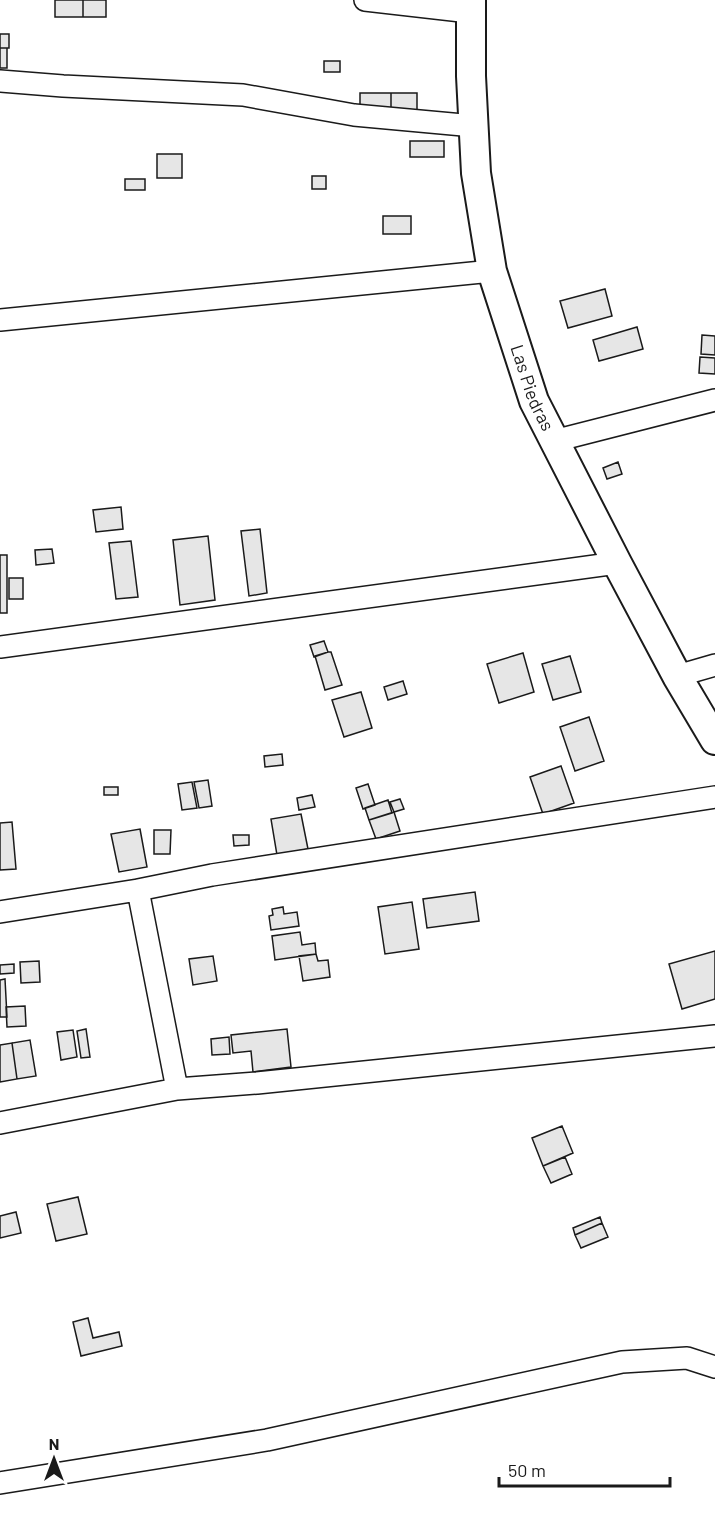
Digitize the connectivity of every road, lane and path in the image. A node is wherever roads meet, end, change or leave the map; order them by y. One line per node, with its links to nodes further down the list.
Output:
1 (365, 0): 2 (street)
2 (470, 6): 4 (street, Las Piedras)
3 (0, 81): 4 (street)
4 (474, 126): 5 (street, Las Piedras)
5 (492, 271): 6 (street); 8 (street, Las Piedras)
6 (0, 320)
7 (715, 400): 8 (street)
8 (554, 441): 9 (street, Las Piedras)
9 (616, 563): 10 (street); 12 (street, Las Piedras)
10 (0, 646)
11 (715, 665): 12 (street)
12 (677, 676): 13 (street, Las Piedras)
13 (715, 740)
14 (715, 796): 15 (street)
15 (138, 890): 16 (street); 18 (street)
16 (0, 912)
17 (715, 1036): 18 (street)
18 (177, 1089): 19 (street)
19 (0, 1123)
20 (715, 1367): 21 (street)
21 (0, 1483)

